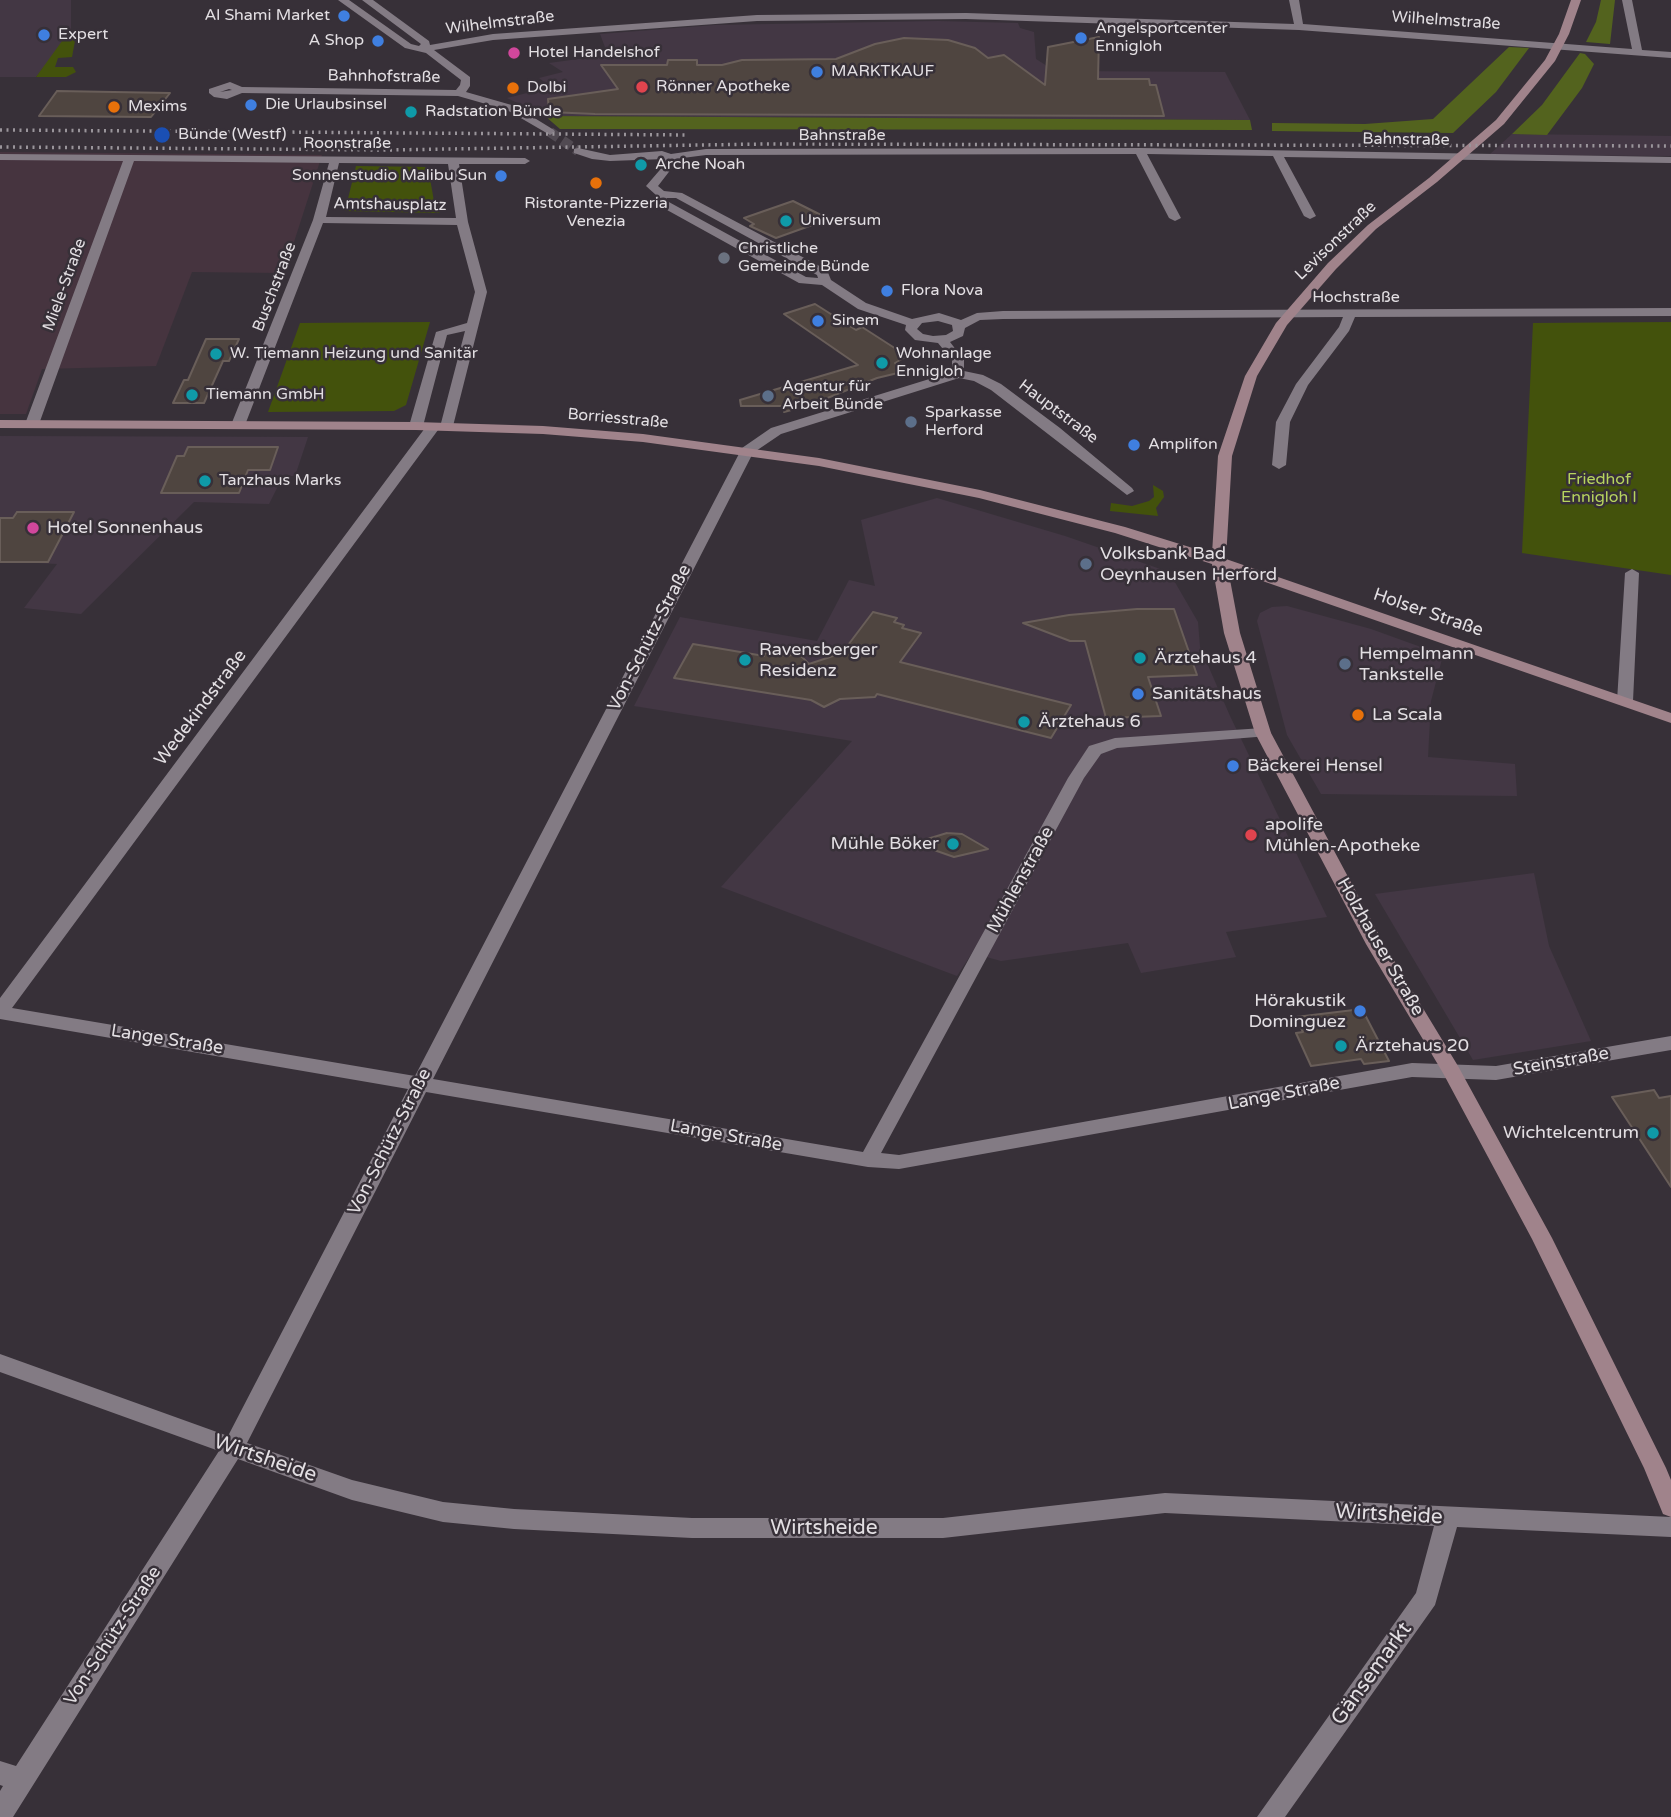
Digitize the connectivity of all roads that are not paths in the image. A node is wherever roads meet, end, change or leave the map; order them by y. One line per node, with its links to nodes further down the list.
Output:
1 (343, 0): 7 (street, Bahnhofstraße)
2 (367, 0): 7 (street, Bahnhofstraße)
3 (1294, 0): 6 (street)
4 (1576, 0): 42 (main road, Levisonstraße)
5 (1627, 0): 8 (street)
6 (1299, 27): 7 (street, Wilhelmstraße); 8 (street, Wilhelmstraße)
7 (422, 49): 11 (street, Bahnhofstraße)
8 (1639, 52): 9 (street, Wilhelmstraße)
9 (1671, 55)
10 (240, 90): 11 (street, Bahnhofstraße)
11 (459, 93): 12 (street)
12 (550, 132)
13 (578, 151): 17 (street)
14 (1140, 151): 15 (street, Bahnstraße); 17 (street, Bahnstraße); 24 (street)
15 (1277, 154): 21 (street, Bahnstraße); 23 (street)
16 (0, 157): 18 (street, Roonstraße)
17 (670, 157): 29 (street)
18 (130, 158): 19 (street, Roonstraße); 35 (street, Miele-Straße)
19 (335, 159): 20 (street, Roonstraße); 25 (street, Buschstraße)
20 (453, 160): 22 (street, Roonstraße); 26 (street)
21 (1671, 160)
22 (525, 161)
23 (1310, 216)
24 (1175, 218)
25 (318, 220): 26 (street, Amtshausplatz); 36 (street, Buschstraße)
26 (462, 222): 30 (street)
27 (1671, 312): 28 (street, Hochstraße)
28 (1350, 314): 31 (street, Hochstraße); 40 (street)
29 (914, 323): 31 (street); 32 (street)
30 (471, 326): 37 (street); 38 (street)
31 (960, 326): 32 (street)
32 (942, 340): 33 (street)
33 (958, 374): 39 (street); 41 (street, Hauptstraße)
34 (0, 424): 35 (main road, Borriesstraße)
35 (32, 424): 36 (main road, Borriesstraße)
36 (238, 425): 37 (main road, Borriesstraße)
37 (416, 426): 38 (main road, Borriesstraße)
38 (440, 427): 39 (main road, Borriesstraße); 47 (street, Wedekindstraße)
39 (747, 451): 42 (main road, Borriesstraße); 50 (street, Von-Schütz-Straße)
40 (1279, 465)
41 (1127, 491)
42 (1219, 561): 44 (main road, Holser Straße); 46 (main road, Holzhauser Straße)
43 (1633, 573): 44 (street)
44 (1625, 701): 45 (main road, Holser Straße)
45 (1671, 718)
46 (1264, 733): 49 (main road, Holzhauser Straße); 51 (street, Mühlenstraße)
47 (0, 1012): 50 (street, Lange Straße)
48 (1671, 1043): 49 (street, Steinstraße)
49 (1451, 1071): 51 (street, Lange Straße); 54 (main road, Holzhauser Straße)
50 (421, 1083): 51 (street, Lange Straße); 53 (street, Von-Schütz-Straße)
51 (868, 1160)
52 (0, 1363): 53 (street, Wirtsheide)
53 (233, 1448): 55 (street, Wirtsheide); 57 (street, Von-Schütz-Straße)
54 (1671, 1507)
55 (1448, 1518): 56 (street, Wirtsheide); 59 (street, Gänsemarkt)
56 (1671, 1527)
57 (10, 1777): 58 (street, Von-Schütz-Straße)
58 (0, 1814)
59 (1270, 1817)

